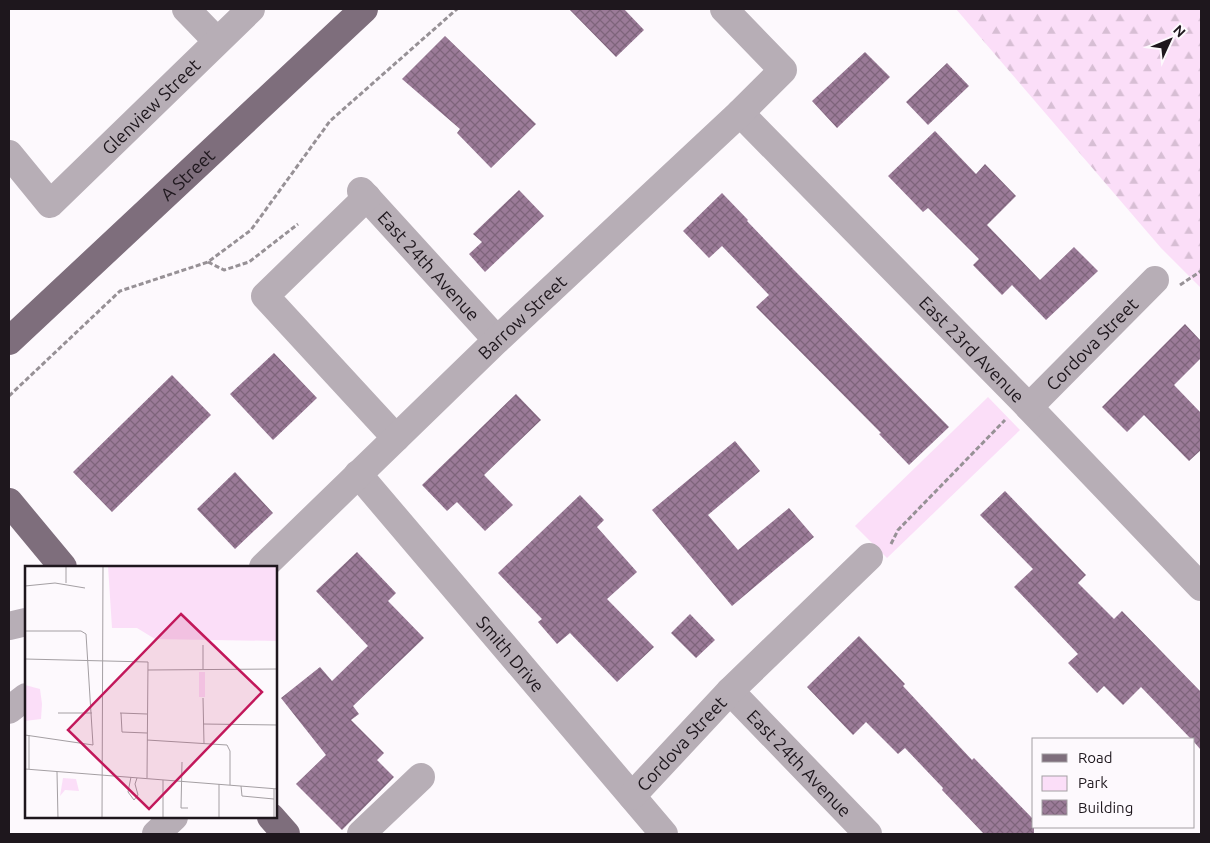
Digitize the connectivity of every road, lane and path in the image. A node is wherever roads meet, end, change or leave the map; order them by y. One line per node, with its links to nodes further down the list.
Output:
1 (186, 9): 6 (street)
2 (251, 9): 6 (street, Glenview Street)
3 (364, 9): 13 (main road, A Street)
4 (457, 9): 10 (path)
5 (724, 9): 7 (street, Barrow Street)
6 (217, 41): 8 (street, Glenview Street)
7 (740, 113): 12 (street, Barrow Street); 15 (street, East 23rd Avenue)
8 (9, 154)
9 (302, 221): 10 (path)
10 (208, 262): 14 (path)
11 (1155, 280): 15 (street, Cordova Street)
12 (497, 340): 16 (street, Barrow Street); 16 (street, East 24th Avenue)
13 (9, 341)
14 (9, 396)
15 (1026, 404): 19 (path); 22 (street, East 23rd Avenue)
16 (396, 438): 17 (street, Barrow Street)
17 (358, 474): 21 (street, Barrow Street); 29 (street, Smith Drive)
18 (9, 502): 20 (main road)
19 (869, 556): 25 (street, Cordova Street)
20 (62, 566)
21 (264, 566)
22 (1201, 587)
23 (25, 622): 24 (street)
24 (9, 626)
25 (730, 691): 29 (street, Cordova Street); 36 (street, East 24th Avenue)
26 (25, 698): 27 (street)
27 (9, 710)
28 (421, 777): 34 (street)
29 (632, 796): 35 (street, Smith Drive)
30 (173, 818): 32 (street)
31 (272, 818): 33 (main road)
32 (156, 834)
33 (286, 834)
34 (361, 834)
35 (664, 834)
36 (868, 834)

